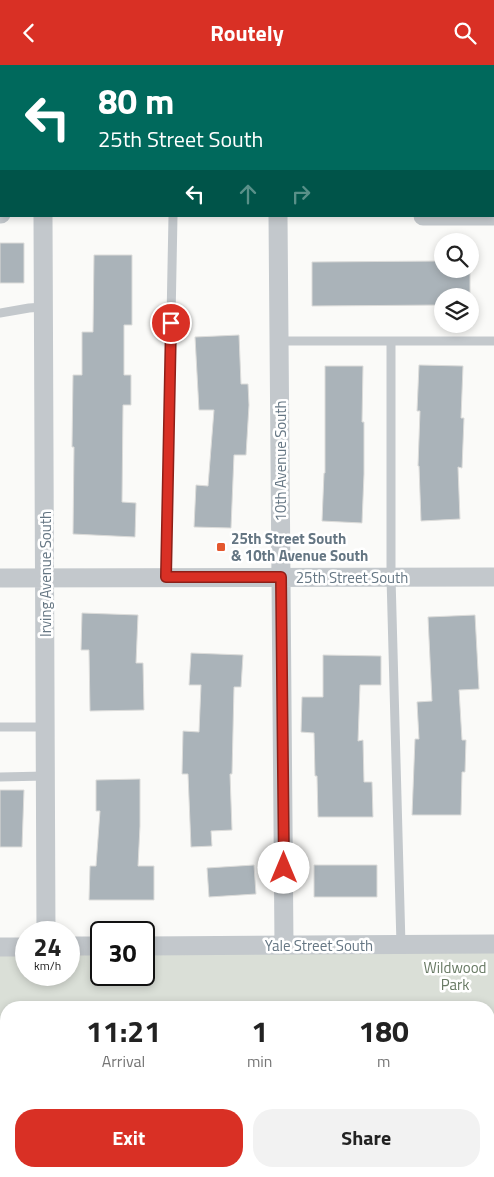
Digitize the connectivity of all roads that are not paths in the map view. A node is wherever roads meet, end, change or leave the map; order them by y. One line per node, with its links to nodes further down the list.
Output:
1 (43, 217): 4 (street, Irving Avenue South)
2 (174, 217): 9 (lane)
3 (278, 217): 6 (street, 10th Avenue South)
4 (43, 307): 5 (lane); 14 (street, Irving Avenue South)
5 (0, 313)
6 (279, 341): 7 (lane); 10 (street, 10th Avenue South)
7 (391, 341): 8 (lane); 11 (lane)
8 (494, 341)
9 (166, 577): 10 (street, 25th Street South); 14 (street, 25th Street South)
10 (281, 577): 11 (street, 25th Street South); 20 (street, 10th Avenue South)
11 (391, 577): 12 (street, 25th Street South); 21 (lane)
12 (494, 577)
13 (0, 578): 14 (street, 25th Street South)
14 (45, 578): 16 (street, Irving Avenue South)
15 (0, 727): 16 (lane)
16 (45, 727): 17 (street, Irving Avenue South)
17 (45, 776): 18 (lane); 19 (street, Irving Avenue South)
18 (0, 777)
19 (46, 921)
20 (284, 945): 21 (street, Yale Street South); 23 (street, Yale Street South)
21 (401, 945): 22 (street, Yale Street South)
22 (494, 945)
23 (155, 946)
24 (0, 947): 25 (street)
25 (15, 947)

